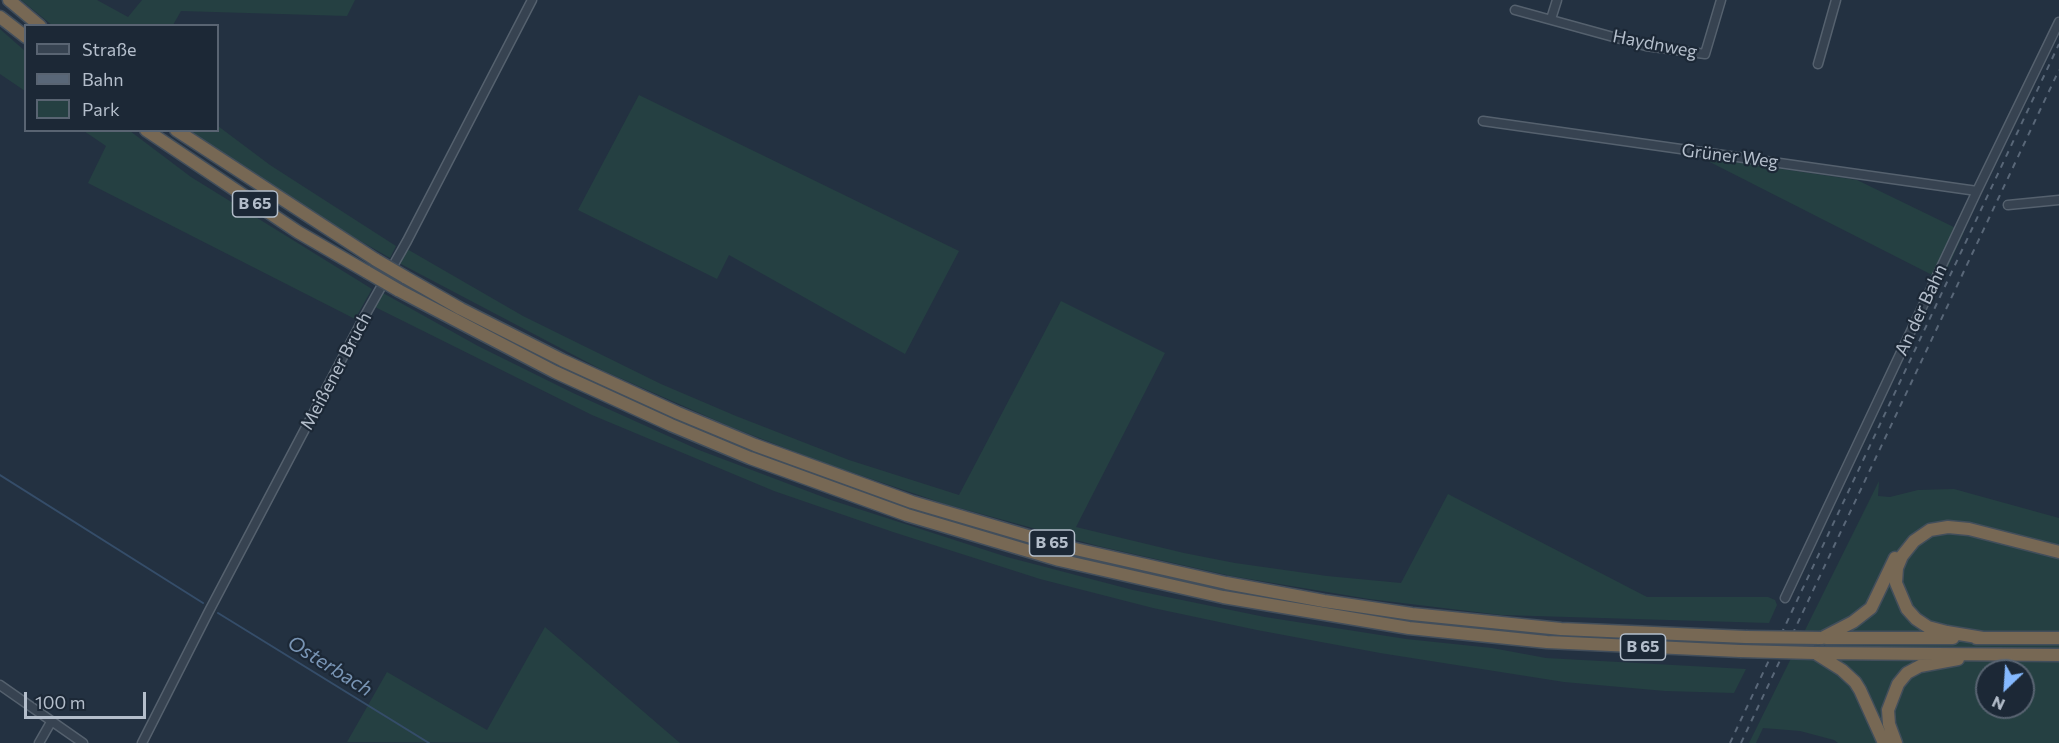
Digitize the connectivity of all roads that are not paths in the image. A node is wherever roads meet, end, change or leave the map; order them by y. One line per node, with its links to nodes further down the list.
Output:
1 (9, 0): 10 (highway)
2 (532, 0): 32 (street, Meißener Bruch)
3 (1557, 0): 8 (street)
4 (1721, 0): 8 (street, Haydnweg)
5 (1836, 0): 12 (street)
6 (1515, 10): 8 (street, Haydnweg)
7 (0, 16): 11 (highway)
8 (1551, 19)
9 (2059, 22): 16 (street, An der Bahn)
10 (38, 24)
11 (24, 35)
12 (1818, 64)
13 (1483, 121): 16 (street, Grüner Weg)
14 (149, 132): 25 (highway, B 65, bridge)
15 (179, 132): 22 (highway, B 65, bridge)
16 (1977, 190): 21 (street, An der Bahn)
17 (2059, 200): 18 (street)
18 (2008, 205)
19 (2059, 546): 22 (highway)
20 (2059, 552): 23 (highway)
21 (1785, 598)
22 (1821, 638): 23 (highway, B 65)
23 (1983, 638): 24 (highway, B 65)
24 (2059, 638)
25 (1814, 653): 26 (highway, B 65); 33 (highway)
26 (1983, 655): 27 (highway, B 65); 34 (highway)
27 (2059, 655)
28 (0, 685): 29 (street)
29 (51, 722): 30 (street); 31 (street)
30 (39, 743)
31 (83, 743)
32 (142, 743)
33 (1884, 743)
34 (1896, 743)

